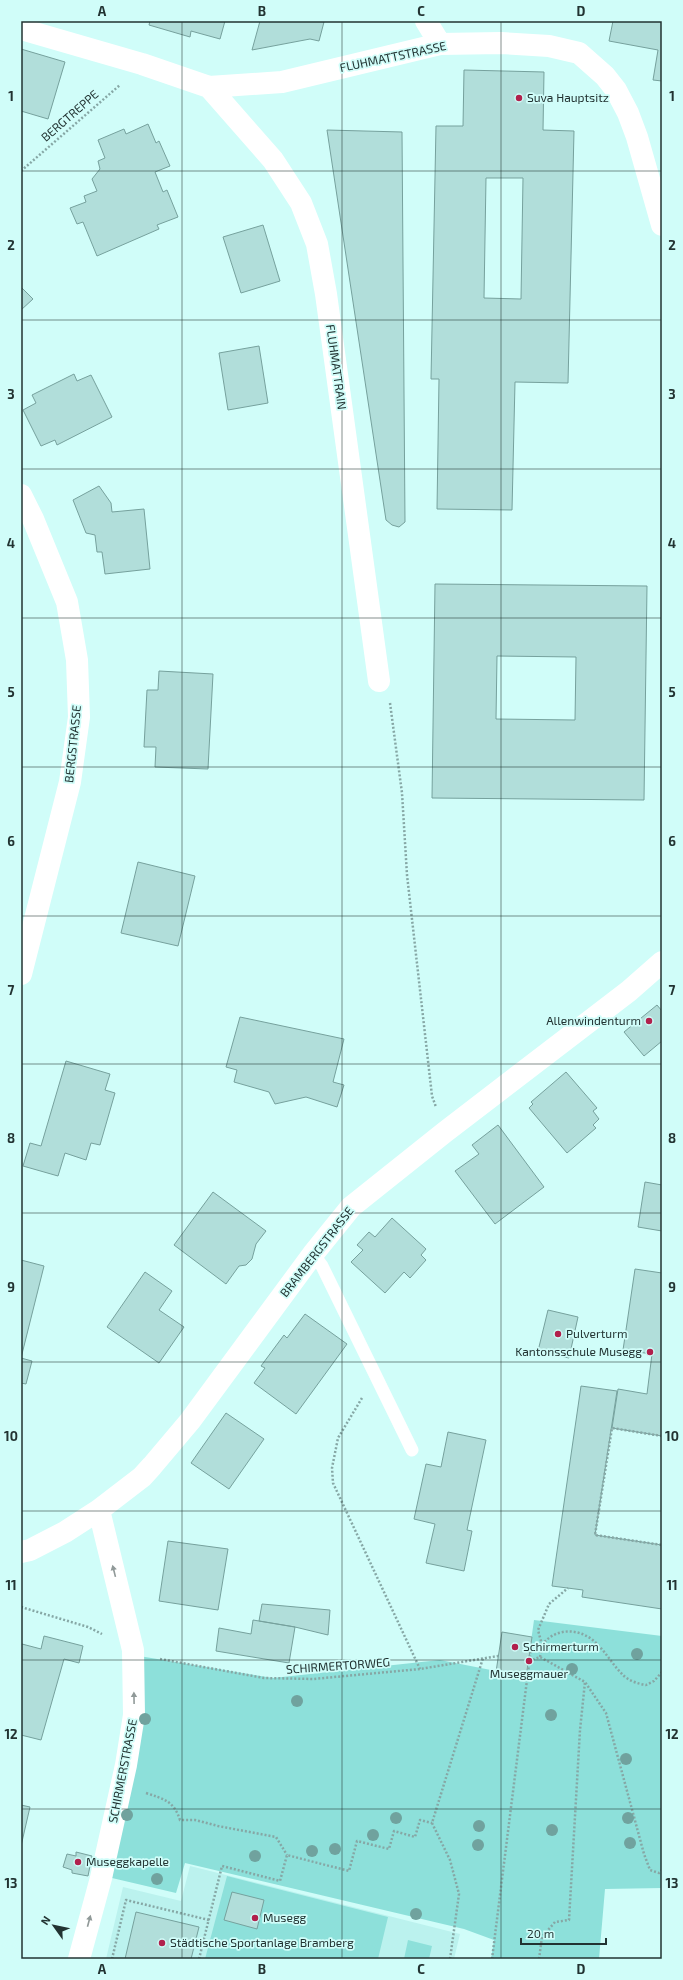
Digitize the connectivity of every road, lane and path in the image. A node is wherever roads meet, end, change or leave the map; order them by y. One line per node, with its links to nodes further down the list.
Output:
1 (426, 21): 3 (street)
2 (21, 29): 5 (street, FLUHMATTSTRASSE)
3 (440, 44): 5 (street, FLUHMATTSTRASSE); 7 (street, FLUHMATTSTRASSE)
4 (126, 80): 6 (path, BERGTREPPE)
5 (209, 87): 9 (street, FLUHMATTRAIN)
6 (21, 171)
7 (662, 225)
8 (21, 495): 11 (street, BERGSTRASSE)
9 (379, 681): 12 (path)
10 (662, 962): 12 (street, BRAMBERGSTRASSE)
11 (21, 974)
12 (445, 1132): 13 (street, BRAMBERGSTRASSE)
13 (312, 1254): 14 (lane); 17 (street, BRAMBERGSTRASSE)
14 (374, 1374): 16 (lane); 29 (path)
15 (662, 1436): 18 (path)
16 (412, 1450)
17 (99, 1510): 19 (street, BRAMBERGSTRASSE); 24 (street, SCHIRMERSTRASSE, one-way to 17)
18 (662, 1545)
19 (21, 1552)
20 (568, 1588): 22 (path)
21 (21, 1608): 24 (path, SCHIRMERTORWEG)
22 (542, 1645): 26 (path); 30 (path)
23 (531, 1648): 41 (path)
24 (133, 1650): 29 (path, SCHIRMERTORWEG); 37 (street, SCHIRMERSTRASSE, one-way to 24)
25 (498, 1656): 27 (path, SCHIRMERTORWEG)
26 (540, 1657): 28 (path); 31 (path)
27 (483, 1658): 29 (path, SCHIRMERTORWEG); 33 (path)
28 (529, 1661)
29 (420, 1669)
30 (662, 1672)
31 (585, 1682): 35 (path); 42 (path)
32 (142, 1791): 34 (path)
33 (432, 1823): 34 (path); 40 (path)
34 (287, 1855): 36 (path)
35 (662, 1870)
36 (209, 1920): 38 (path); 39 (path)
37 (79, 1959)
38 (112, 1959)
39 (198, 1959)
40 (450, 1959)
41 (492, 1959)
42 (539, 1959)

